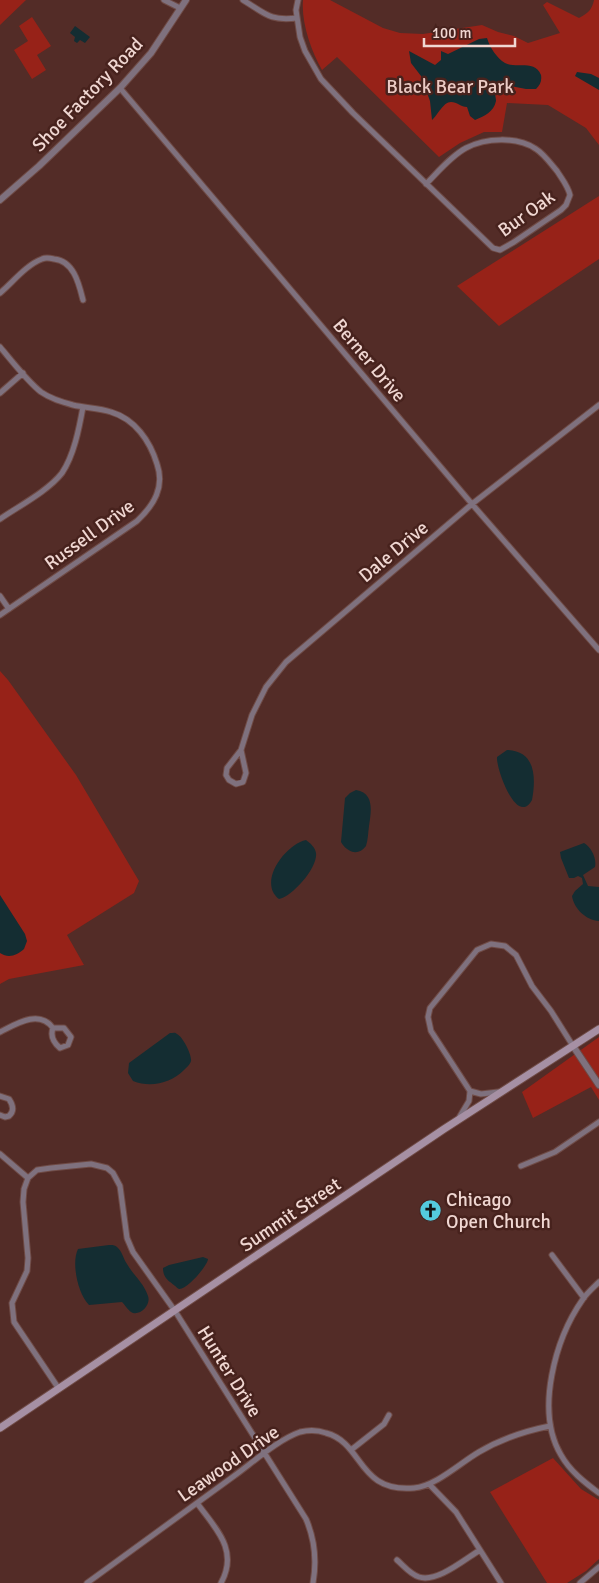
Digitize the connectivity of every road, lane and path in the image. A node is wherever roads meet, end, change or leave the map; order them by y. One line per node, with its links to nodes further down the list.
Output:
1 (164, 0): 5 (street)
2 (186, 0): 5 (street, Shoe Factory Road)
3 (244, 0): 6 (street)
4 (298, 0): 6 (street, Bur Oak)
5 (180, 8): 7 (street, Shoe Factory Road)
6 (297, 18): 8 (street, Bur Oak)
7 (120, 88): 9 (street, Shoe Factory Road); 17 (street, Berner Drive)
8 (426, 184): 8 (street, Bur Oak)
9 (0, 200)
10 (0, 293): 11 (street)
11 (82, 300)
12 (0, 347): 13 (street, Russell Drive)
13 (23, 373): 14 (street); 16 (street, Russell Drive)
14 (0, 393)
15 (599, 405): 17 (street, Dale Drive)
16 (83, 407): 18 (street); 20 (street, Russell Drive)
17 (472, 504): 22 (street, Berner Drive); 23 (street, Dale Drive)
18 (0, 519)
19 (0, 596): 20 (street)
20 (9, 609): 21 (street, Russell Drive)
21 (0, 615)
22 (599, 650)
23 (241, 750): 23 (street, Dale Drive)
24 (54, 1028): 24 (street); 26 (street)
25 (599, 1029): 27 (main road, Summit Street)
26 (0, 1032)
27 (574, 1046): 28 (street); 29 (main road, Summit Street); 30 (street)
28 (599, 1085)
29 (508, 1089): 30 (street); 34 (main road, Summit Street)
30 (470, 1091): 34 (street)
31 (0, 1096): 32 (street)
32 (0, 1115)
33 (599, 1122): 36 (street)
34 (444, 1129): 41 (main road, Summit Street)
35 (0, 1154): 37 (street)
36 (521, 1166)
37 (28, 1178): 41 (street, Hunter Drive); 42 (street)
38 (552, 1255): 40 (street)
39 (599, 1282): 40 (street)
40 (584, 1298): 44 (street)
41 (174, 1311): 42 (main road, Summit Street); 47 (street, Hunter Drive)
42 (59, 1389): 45 (main road, Summit Street)
43 (389, 1415): 46 (street)
44 (550, 1426): 48 (street, Leawood Drive); 49 (street)
45 (0, 1428)
46 (351, 1450): 47 (street, Leawood Drive); 48 (street, Leawood Drive)
47 (265, 1453): 50 (street, Leawood Drive); 56 (street, Hunter Drive)
48 (429, 1484): 51 (street)
49 (599, 1492)
50 (197, 1503): 54 (street, Leawood Drive); 55 (street)
51 (480, 1550): 52 (street); 57 (street)
52 (397, 1560)
53 (599, 1567): 58 (street)
54 (88, 1583)
55 (221, 1583)
56 (314, 1583)
57 (501, 1583)
58 (580, 1583)

